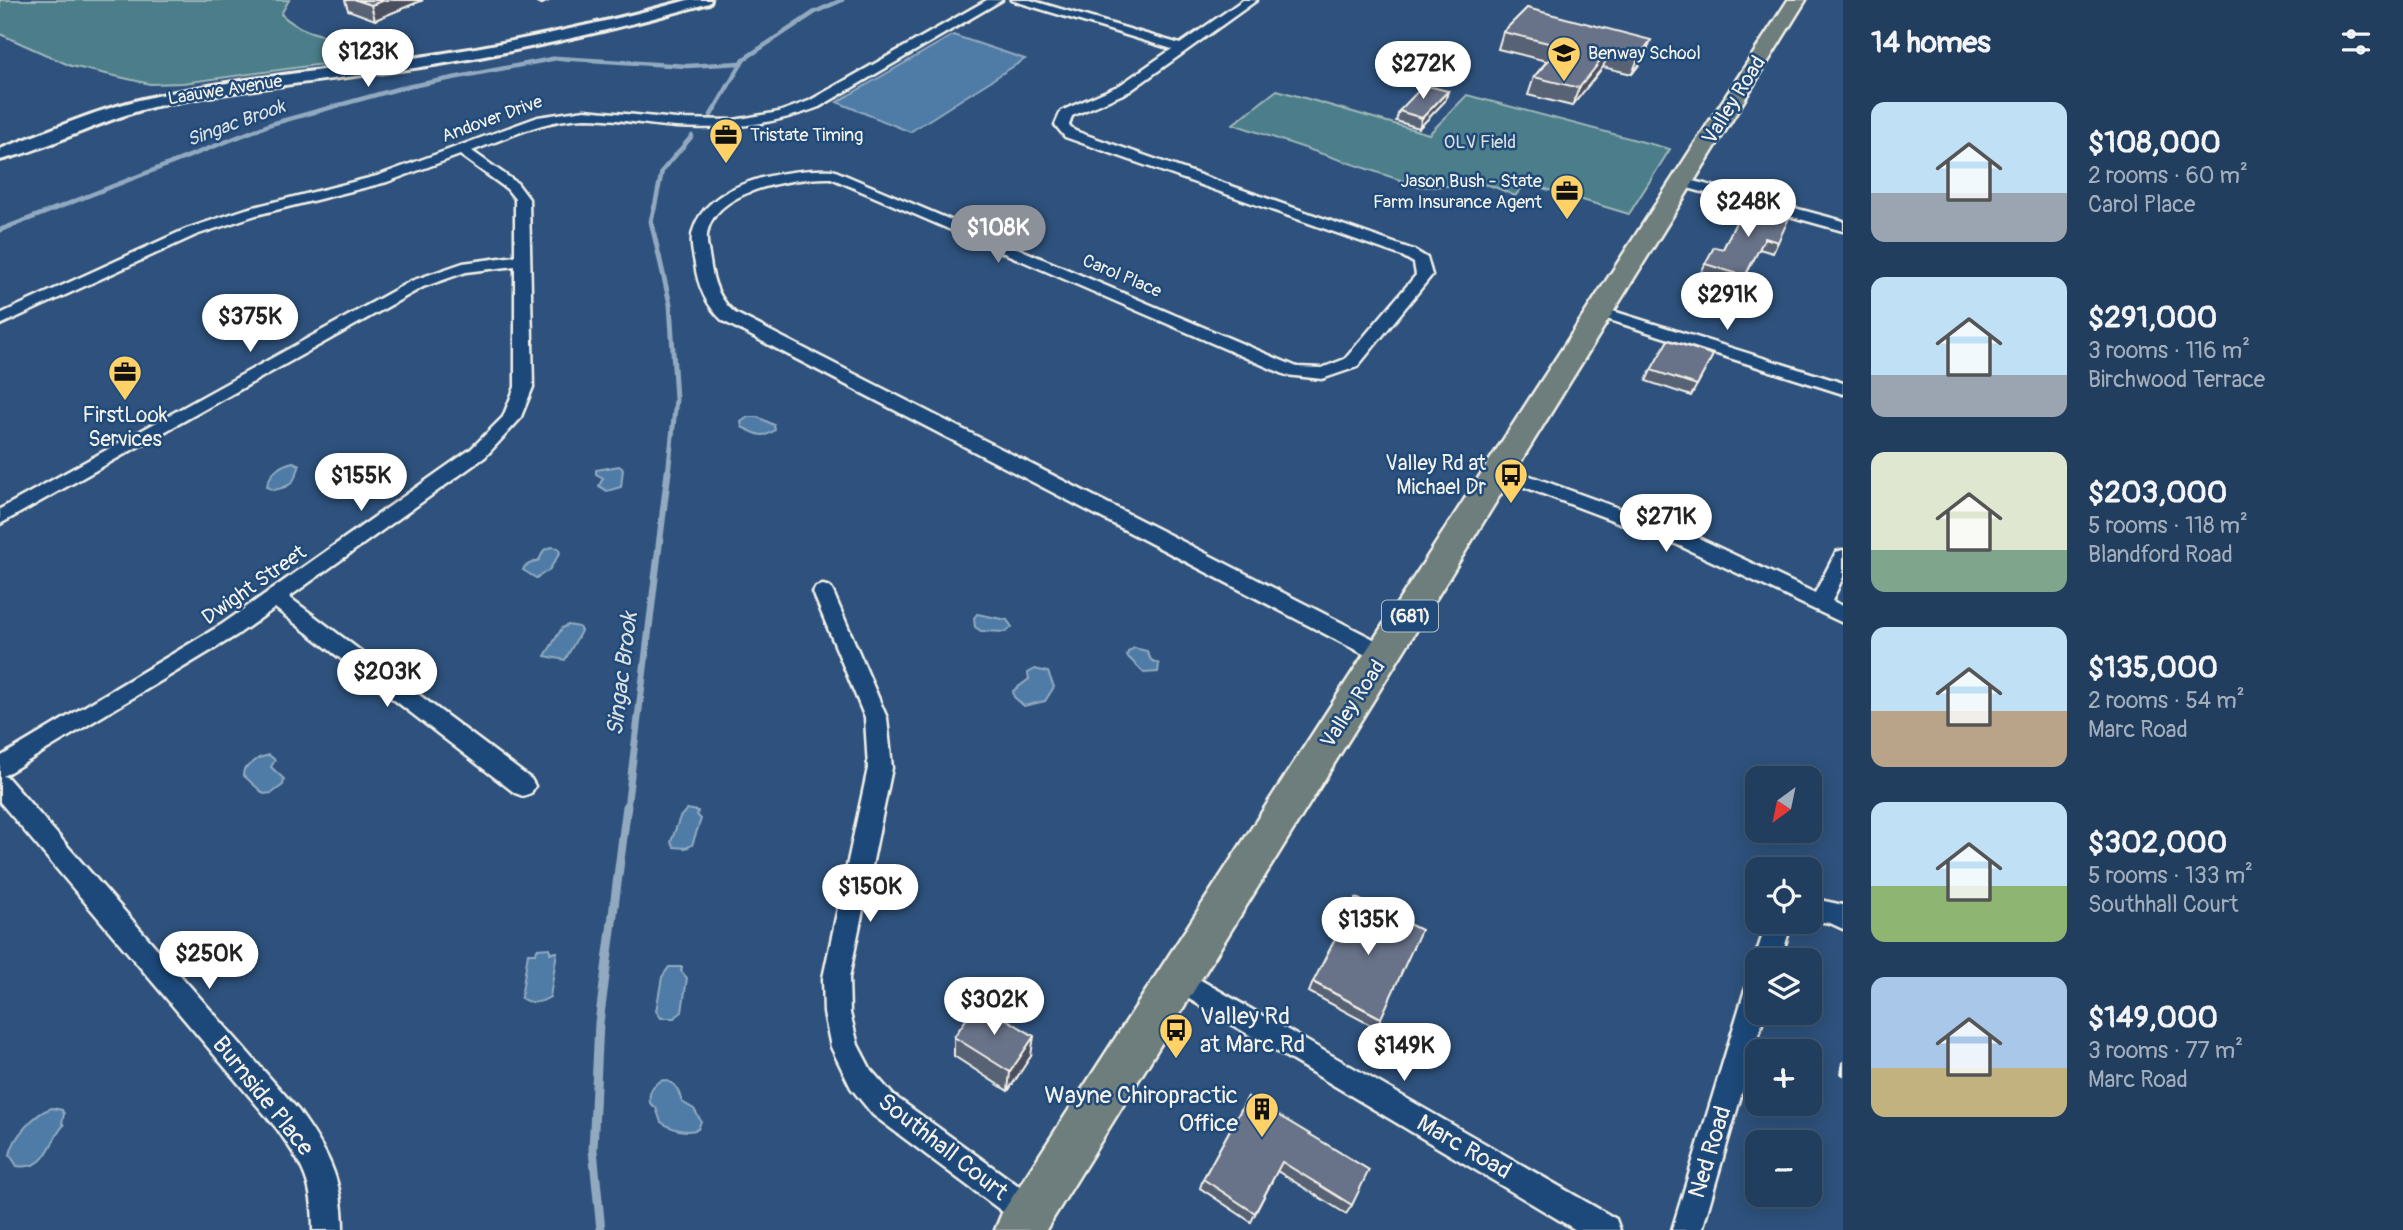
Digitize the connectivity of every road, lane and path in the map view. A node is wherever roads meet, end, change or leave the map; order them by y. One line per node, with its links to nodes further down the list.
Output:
1 (704, 0): 8 (street, Laauwe Avenue)
2 (996, 0): 9 (street, Andover Drive)
3 (1017, 0): 6 (street)
4 (1251, 0): 6 (street, Carol Place)
5 (1797, 0): 11 (main road, Valley Road / (681))
6 (1181, 48): 24 (street, Carol Place)
7 (0, 136): 8 (street)
8 (21, 147): 10 (street)
9 (462, 150): 13 (street, Dwight Street); 15 (street, Andover Drive)
10 (0, 155)
11 (1682, 182): 12 (street); 14 (main road, Valley Road / (681))
12 (1843, 226)
13 (524, 260): 18 (street); 21 (street, Dwight Street)
14 (1600, 312): 16 (street); 17 (main road, Valley Road / (681))
15 (0, 320)
16 (1843, 389)
17 (1500, 471): 22 (street); 24 (main road, Valley Road / (681))
18 (0, 517)
19 (1843, 557): 22 (street)
20 (823, 592): 32 (street, Southhall Court)
21 (276, 598): 25 (street, Dwight Street); 27 (street)
22 (1820, 603): 23 (street)
23 (1843, 615)
24 (1385, 655): 30 (main road, Valley Road / (681))
25 (0, 768)
26 (0, 785): 33 (street, Burnside Place)
27 (523, 786)
28 (1822, 911): 29 (street)
29 (1843, 918)
30 (1178, 979): 32 (main road, Valley Road / (681)); 34 (street, Marc Road)
31 (1747, 1025): 35 (street, Ned Road)
32 (1025, 1222)
33 (328, 1230)
34 (1605, 1230)
35 (1686, 1230)

